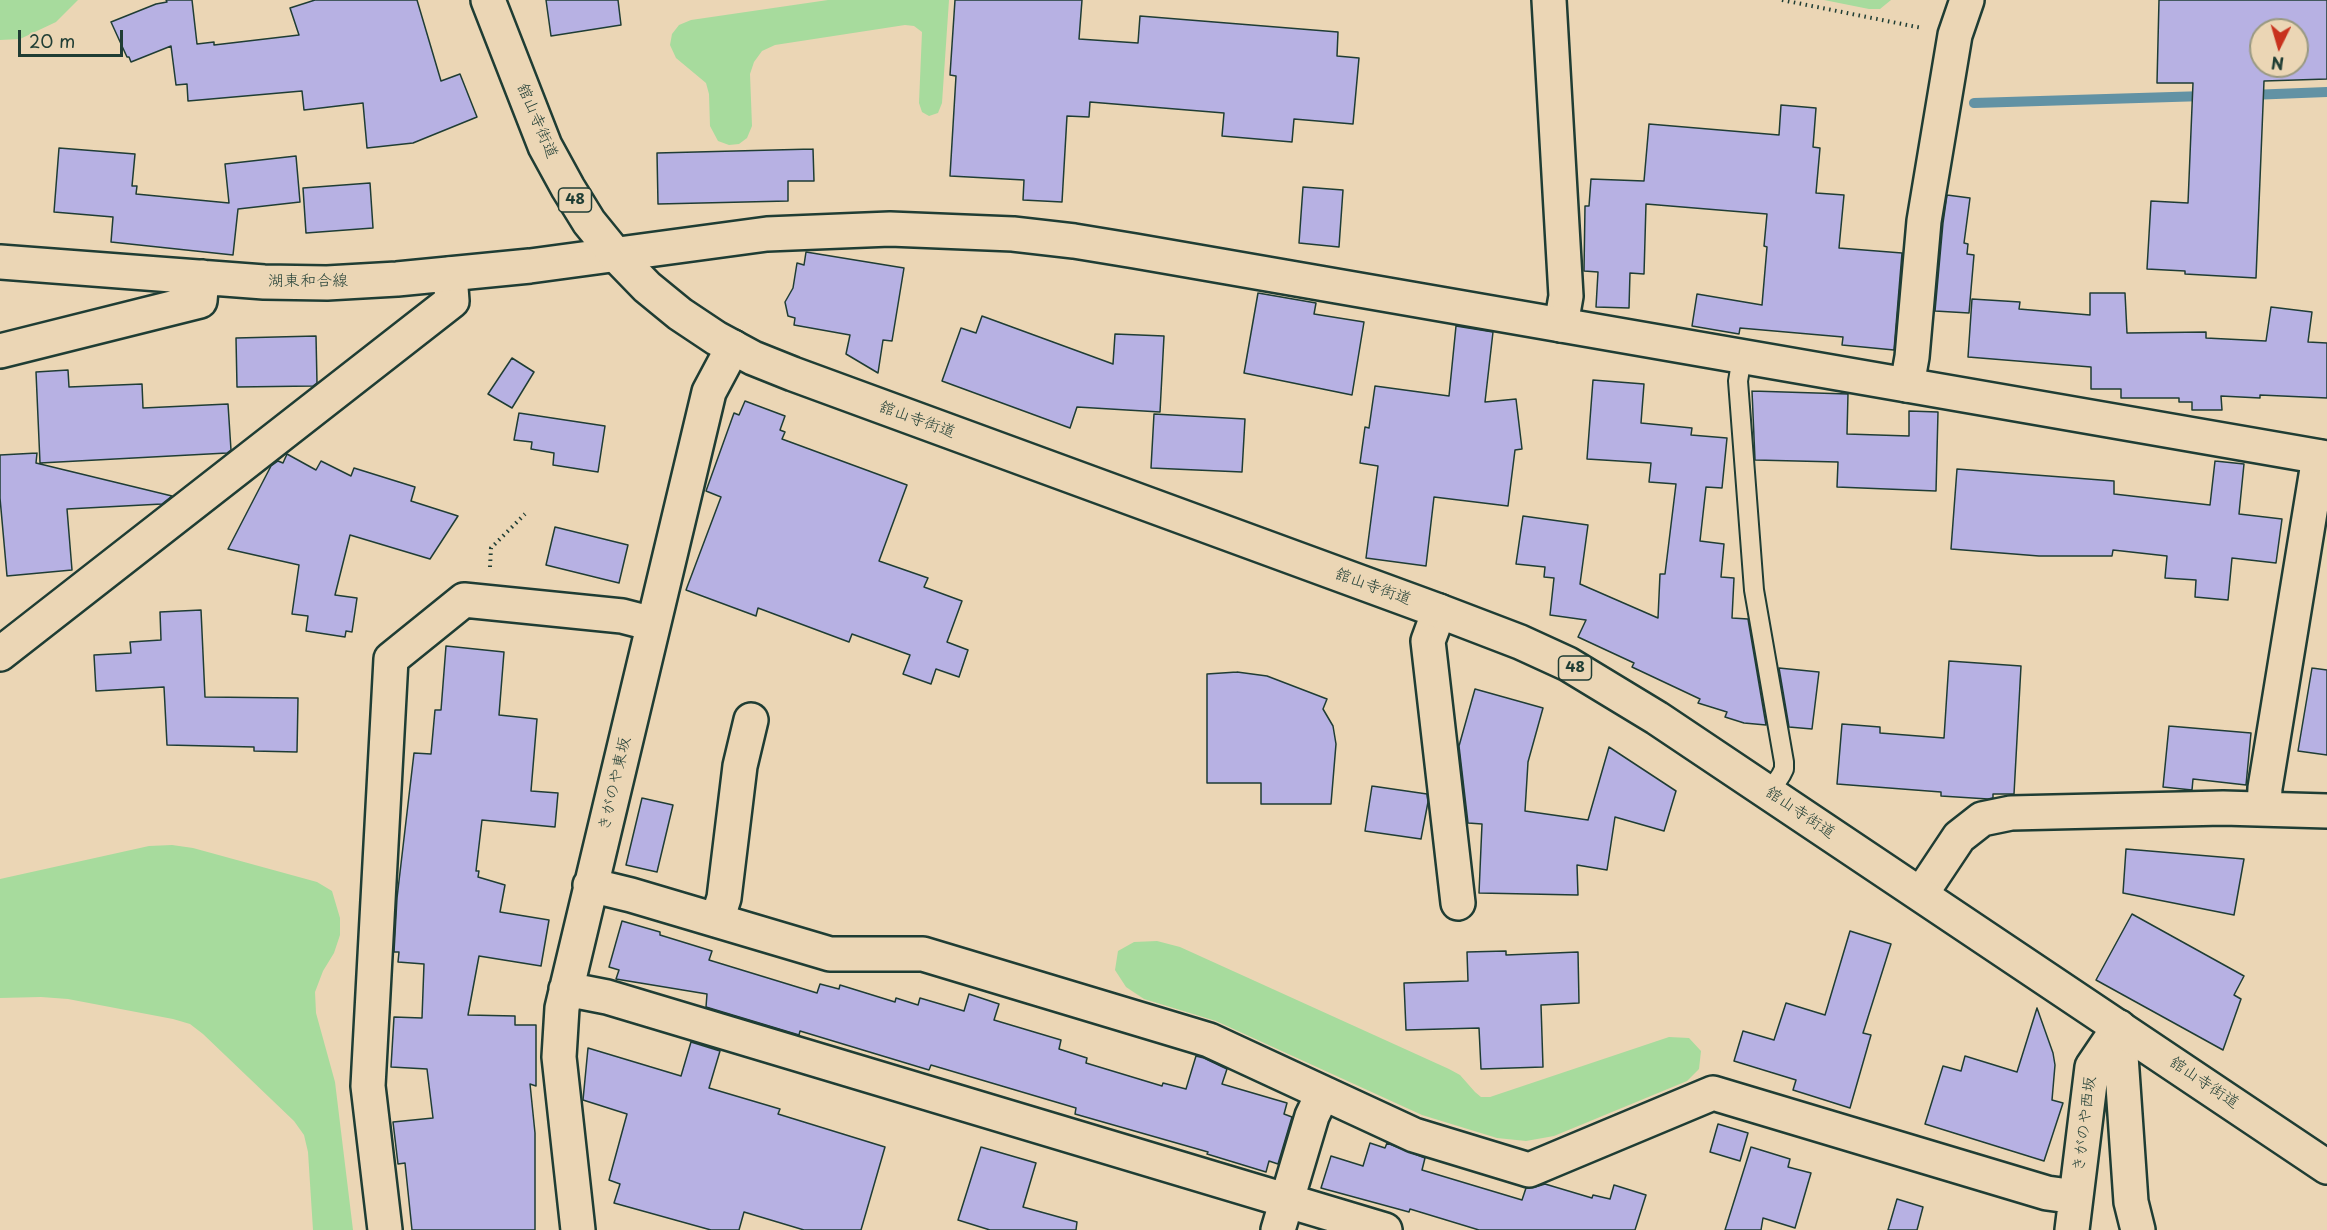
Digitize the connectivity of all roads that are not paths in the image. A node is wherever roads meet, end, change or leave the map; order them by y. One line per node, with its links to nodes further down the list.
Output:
1 (488, 0): 4 (street, 舘山寺街道 / 48)
2 (1549, 0): 8 (street)
3 (1967, 0): 12 (street)
4 (615, 254): 6 (street, 湖東和合線); 8 (street, 湖東和合線); 9 (street, 舘山寺街道 / 48)
5 (0, 262): 7 (street, 湖東和合線)
6 (450, 274): 7 (street, 湖東和合線); 16 (street)
7 (202, 277): 10 (street)
8 (1561, 325): 11 (street, 湖東和合線)
9 (733, 347): 14 (street, 舘山寺街道 / 48); 15 (street, きがのや東坂)
10 (0, 351)
11 (1742, 357): 12 (street, 湖東和合線); 18 (lane)
12 (1907, 385): 13 (street, 湖東和合線)
13 (2323, 458): 19 (street)
14 (1439, 611): 18 (street, 舘山寺街道 / 48); 23 (street)
15 (653, 624): 21 (street, きがのや東坂); 31 (street)
16 (0, 654)
17 (751, 720): 24 (street)
18 (1769, 793): 22 (street, 舘山寺街道 / 48)
19 (2264, 809): 20 (street); 22 (street)
20 (2327, 811)
21 (590, 885): 24 (street); 25 (street, きがのや東坂)
22 (1921, 894): 26 (street, 舘山寺街道 / 48)
23 (1458, 903)
24 (717, 920): 27 (street)
25 (566, 989): 30 (street); 32 (street, きがのや東坂)
26 (2119, 1027): 28 (street, 舘山寺街道 / 48); 29 (street, きがのや西坂); 35 (street)
27 (1323, 1093): 29 (street); 30 (street)
28 (2327, 1167)
29 (2076, 1197): 34 (street, きがのや西坂)
30 (1282, 1215): 33 (street)
31 (385, 1230)
32 (578, 1230)
33 (1385, 1230)
34 (2072, 1230)
35 (2138, 1230)

